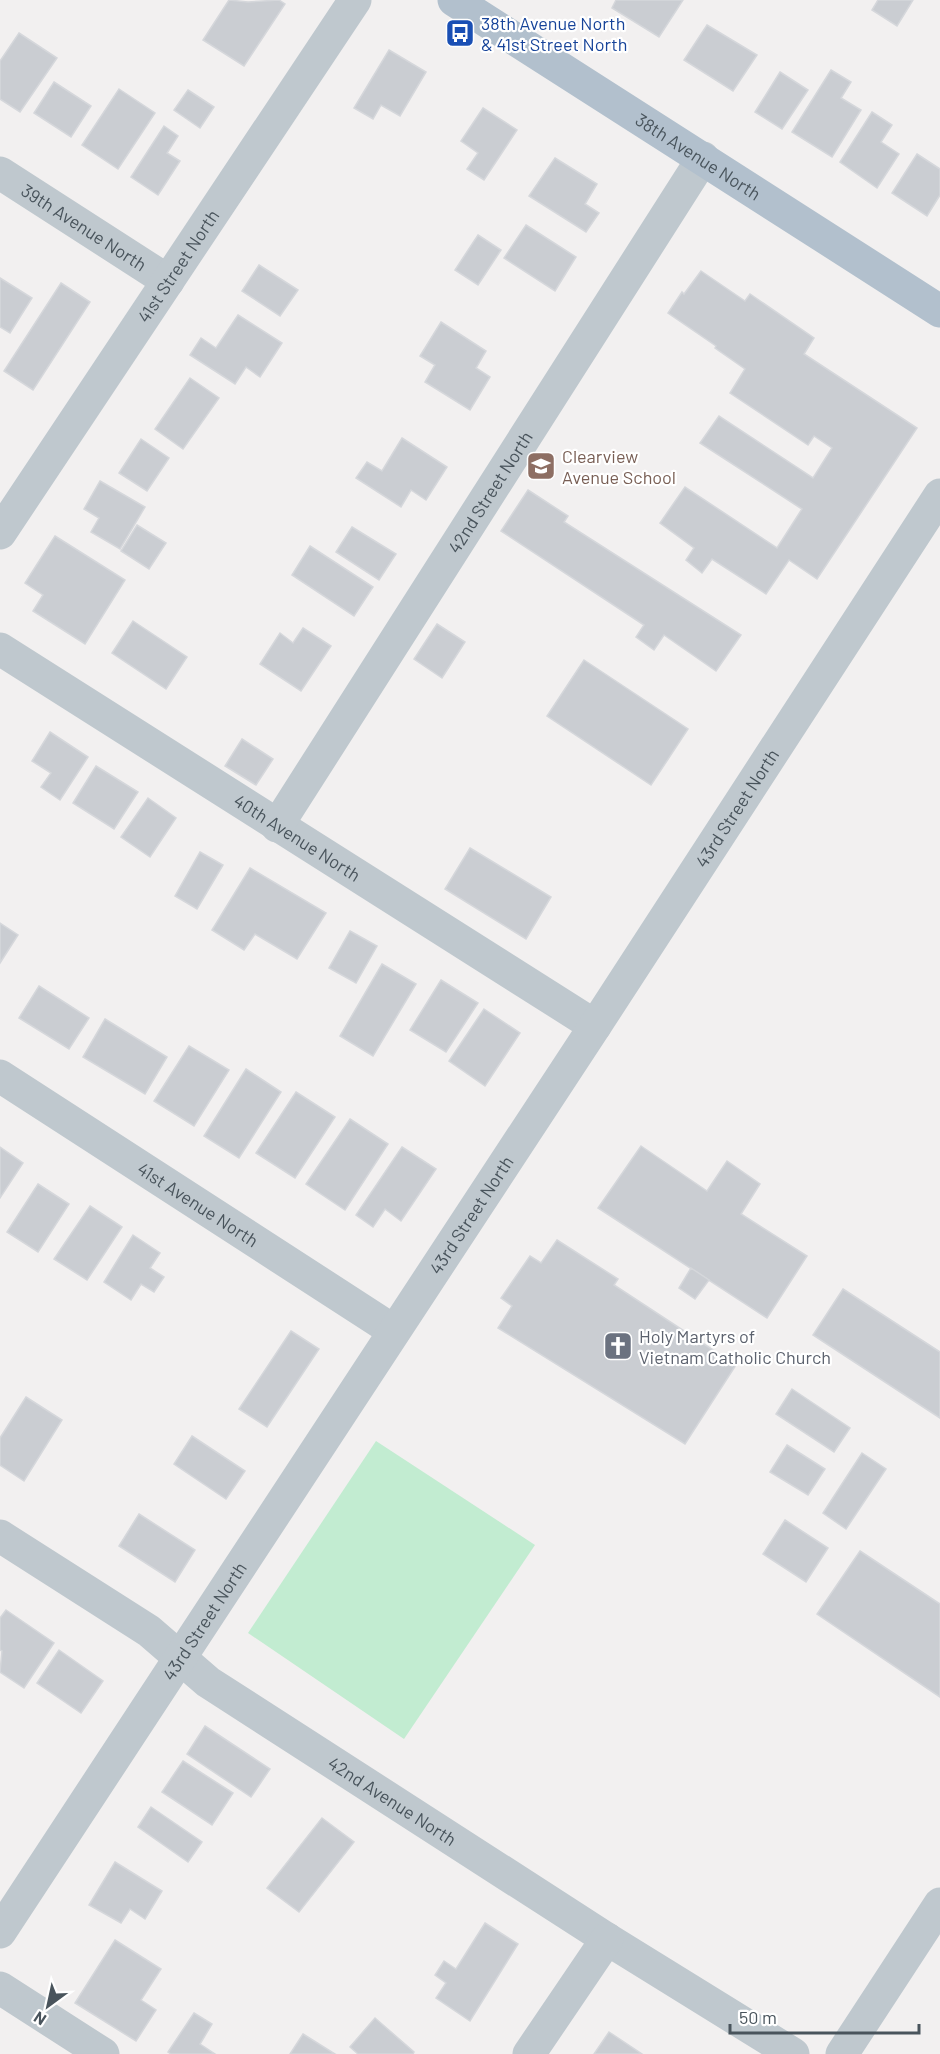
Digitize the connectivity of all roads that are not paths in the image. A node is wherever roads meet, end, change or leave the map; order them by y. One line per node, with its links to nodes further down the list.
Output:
1 (355, 0): 5 (street, 41st Street North)
2 (454, 0): 3 (main road, 38th Avenue North)
3 (703, 158): 6 (main road, 38th Avenue North); 10 (street, 42nd Street North)
4 (0, 173): 5 (street, 39th Avenue North)
5 (168, 281): 8 (street, 41st Street North)
6 (940, 311)
7 (940, 495): 11 (street, 43rd Street North)
8 (0, 532)
9 (0, 649): 10 (street, 40th Avenue North)
10 (277, 826): 11 (street, 40th Avenue North)
11 (595, 1026): 13 (street, 43rd Street North)
12 (0, 1076): 13 (street, 41st Avenue North)
13 (394, 1331): 15 (street, 43rd Street North)
14 (0, 1536): 15 (street, 42nd Avenue North)
15 (180, 1657): 17 (street, 43rd Street North); 18 (street, 42nd Avenue North)
16 (940, 1904): 23 (street)
17 (0, 1932)
18 (607, 1939): 21 (street); 22 (street, 42nd Avenue North)
19 (0, 1988): 20 (street)
20 (103, 2054)
21 (529, 2054)
22 (793, 2054)
23 (842, 2054)

